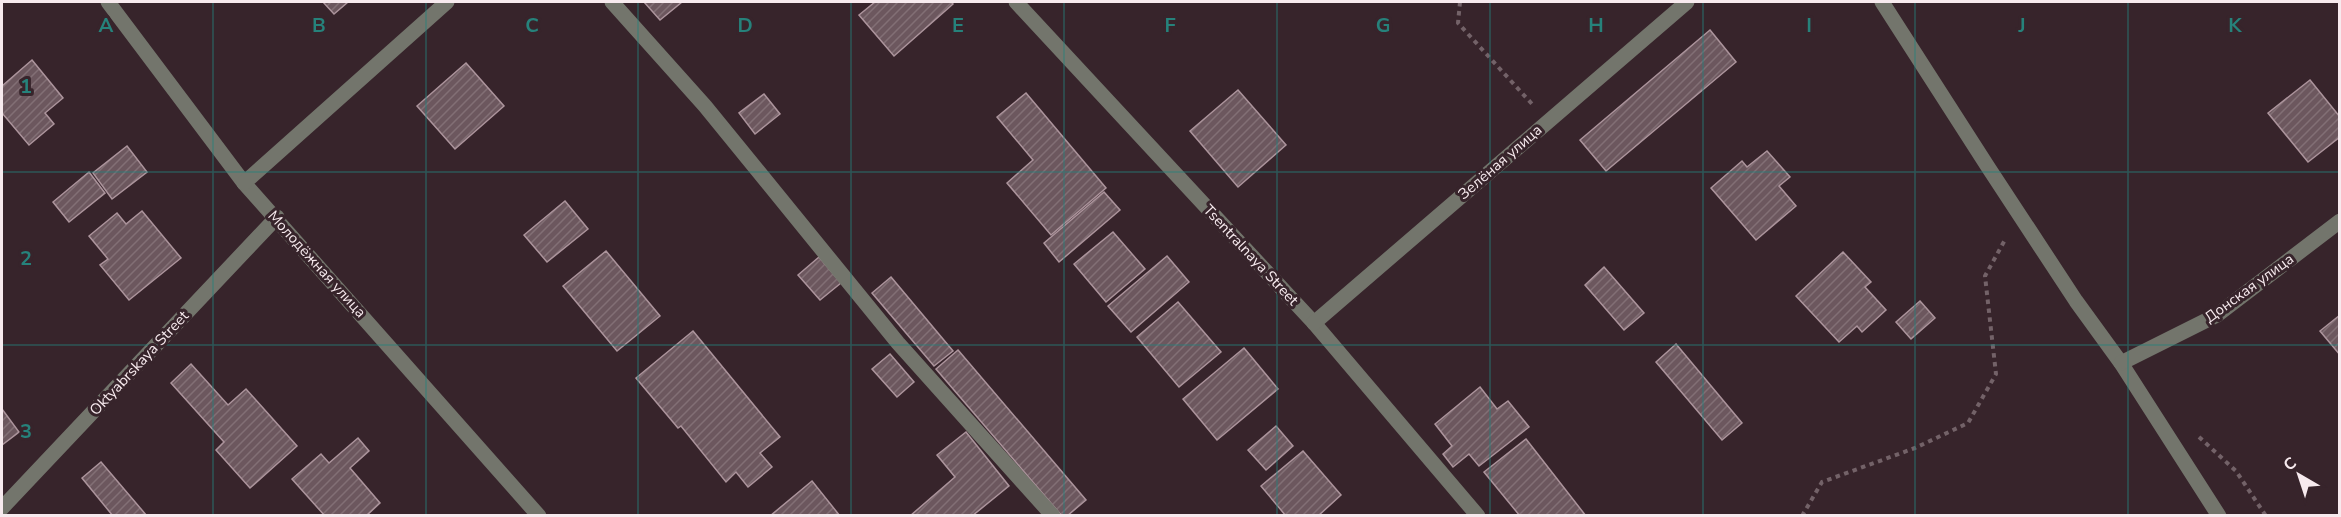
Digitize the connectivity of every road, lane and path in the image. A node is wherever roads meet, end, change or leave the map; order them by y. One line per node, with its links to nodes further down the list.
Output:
1 (108, 2): 9 (street, Молодёжная улица)
2 (447, 2): 9 (street)
3 (612, 2): 17 (street)
4 (1016, 2): 13 (street, Tsentralnaya Street)
5 (1460, 2): 8 (path)
6 (1687, 2): 8 (street, Зелёная улица)
7 (1882, 2): 10 (street)
8 (1548, 122): 13 (street, Зелёная улица)
9 (244, 183): 11 (street, Молодёжная улица)
10 (2018, 214): 14 (street); 19 (path)
11 (277, 217): 15 (street, Oktyabrskaya Street); 16 (street, Молодёжная улица)
12 (2340, 221): 14 (street, Донская улица)
13 (1314, 323): 18 (street, Tsentralnaya Street)
14 (2121, 363): 20 (street)
15 (2, 508)
16 (539, 516)
17 (1053, 516)
18 (1478, 516)
19 (1802, 516)
20 (2219, 516)

